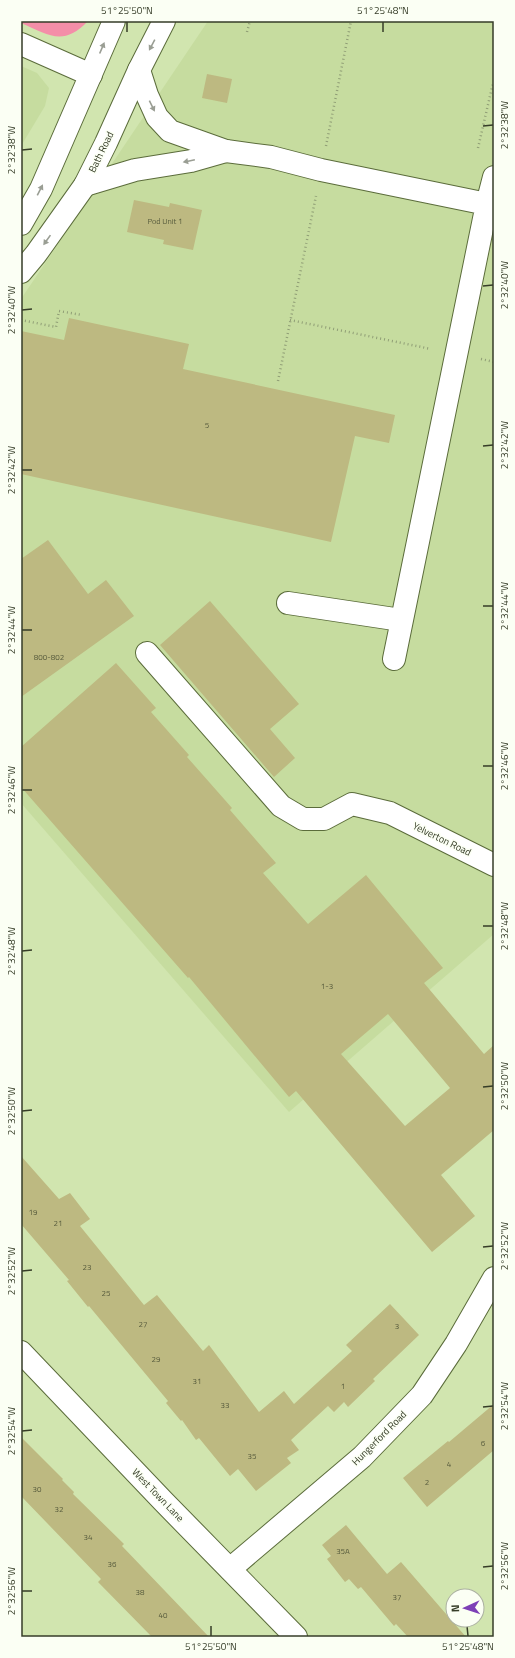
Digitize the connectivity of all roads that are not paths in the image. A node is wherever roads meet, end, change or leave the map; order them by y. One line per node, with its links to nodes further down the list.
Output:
1 (114, 21): 5 (main road, one-way to 1)
2 (164, 21): 4 (main road, Bath Road, one-way to 4)
3 (21, 44): 5 (main road)
4 (139, 70): 6 (main road, one-way to 6); 8 (main road, Bath Road)
5 (91, 75): 10 (main road, one-way to 5)
6 (226, 151): 8 (main road, one-way to 8); 9 (main road)
7 (494, 177): 9 (main road)
8 (85, 185): 11 (main road, Bath Road, one-way to 11)
9 (487, 204): 13 (main road)
10 (21, 224)
11 (21, 272)
12 (288, 603): 13 (main road)
13 (401, 620): 15 (main road)
14 (147, 653): 16 (main road, Yelverton Road)
15 (394, 659)
16 (494, 865)
17 (494, 1278): 19 (main road, Hungerford Road)
18 (21, 1352): 19 (main road, West Town Lane)
19 (230, 1569): 20 (main road, West Town Lane)
20 (296, 1637)

